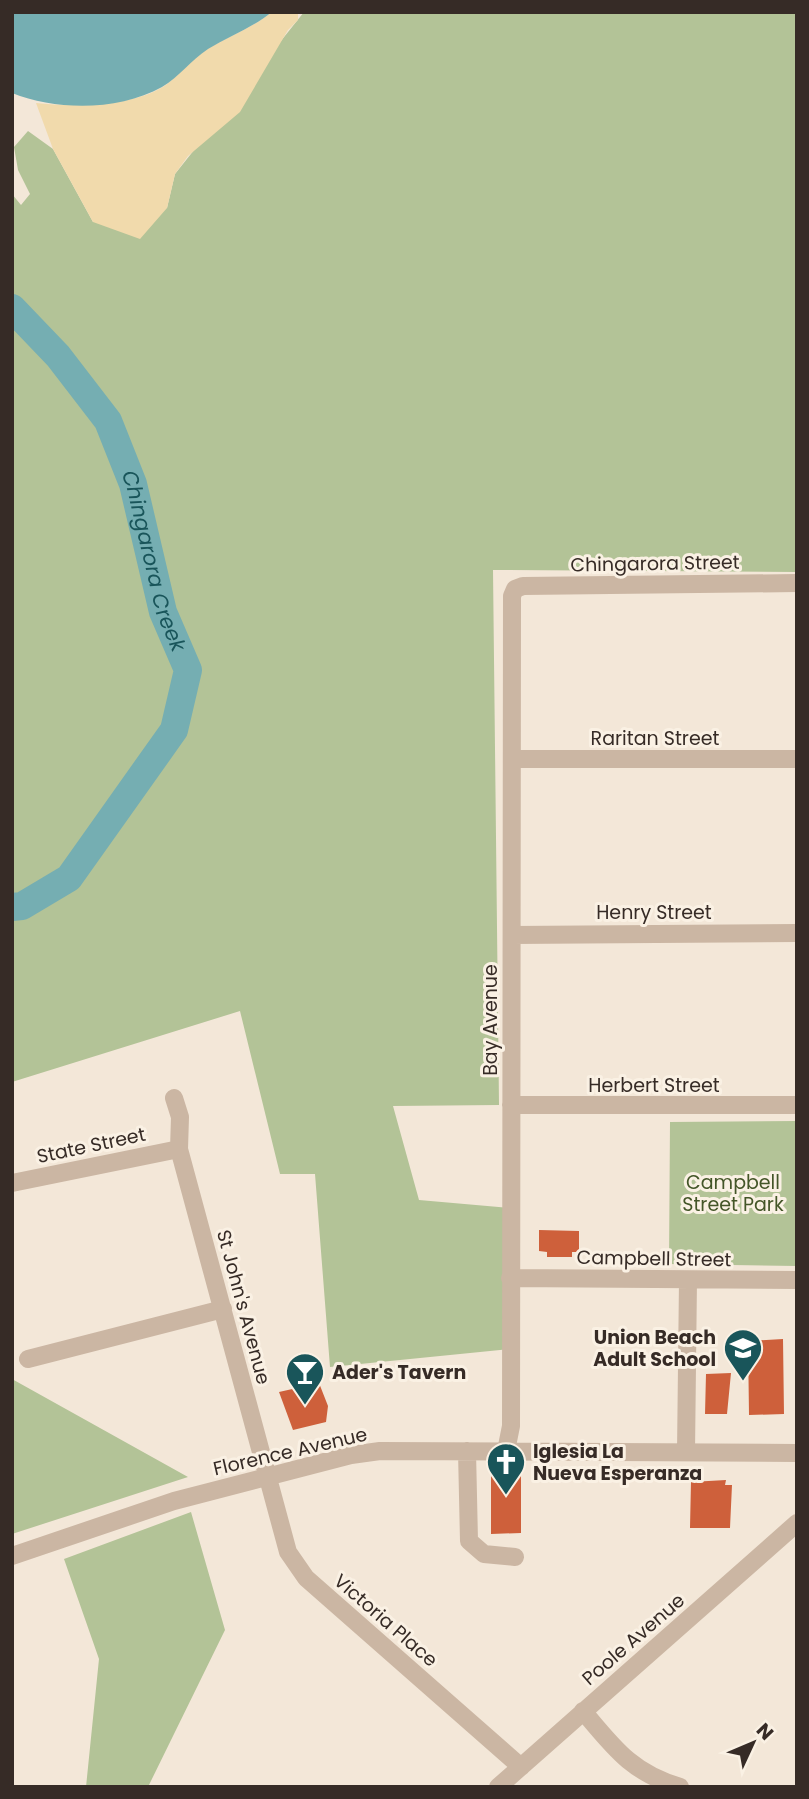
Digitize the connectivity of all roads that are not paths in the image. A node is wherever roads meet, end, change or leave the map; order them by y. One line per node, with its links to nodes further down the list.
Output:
1 (797, 583): 2 (street, Chingarora Street)
2 (515, 589): 3 (street, Bay Avenue)
3 (513, 759): 4 (street, Raritan Street); 6 (street, Bay Avenue)
4 (797, 759)
5 (797, 933): 6 (street, Henry Street)
6 (512, 935): 8 (street, Bay Avenue)
7 (174, 1098): 10 (street, St John's Avenue)
8 (511, 1105): 9 (street, Herbert Street); 12 (street, Bay Avenue)
9 (797, 1105)
10 (179, 1149): 11 (street, State Street); 15 (street, St John's Avenue)
11 (12, 1183)
12 (510, 1279): 13 (street, Campbell Street); 18 (street, Bay Avenue)
13 (688, 1280): 14 (street, Campbell Street); 19 (street)
14 (797, 1280)
15 (223, 1309): 16 (street); 21 (street, St John's Avenue)
16 (28, 1359)
17 (467, 1451): 18 (street, Florence Avenue); 21 (street, Florence Avenue); 24 (street)
18 (506, 1451): 19 (street, Florence Avenue)
19 (686, 1452): 20 (street, Florence Avenue)
20 (797, 1452)
21 (268, 1476): 23 (street, Florence Avenue); 26 (street, Victoria Place)
22 (797, 1524): 25 (street, Poole Avenue)
23 (12, 1556)
24 (515, 1557)
25 (583, 1711): 26 (street, Poole Avenue); 28 (street)
26 (522, 1767): 27 (street, Poole Avenue)
27 (498, 1787)
28 (680, 1787)

